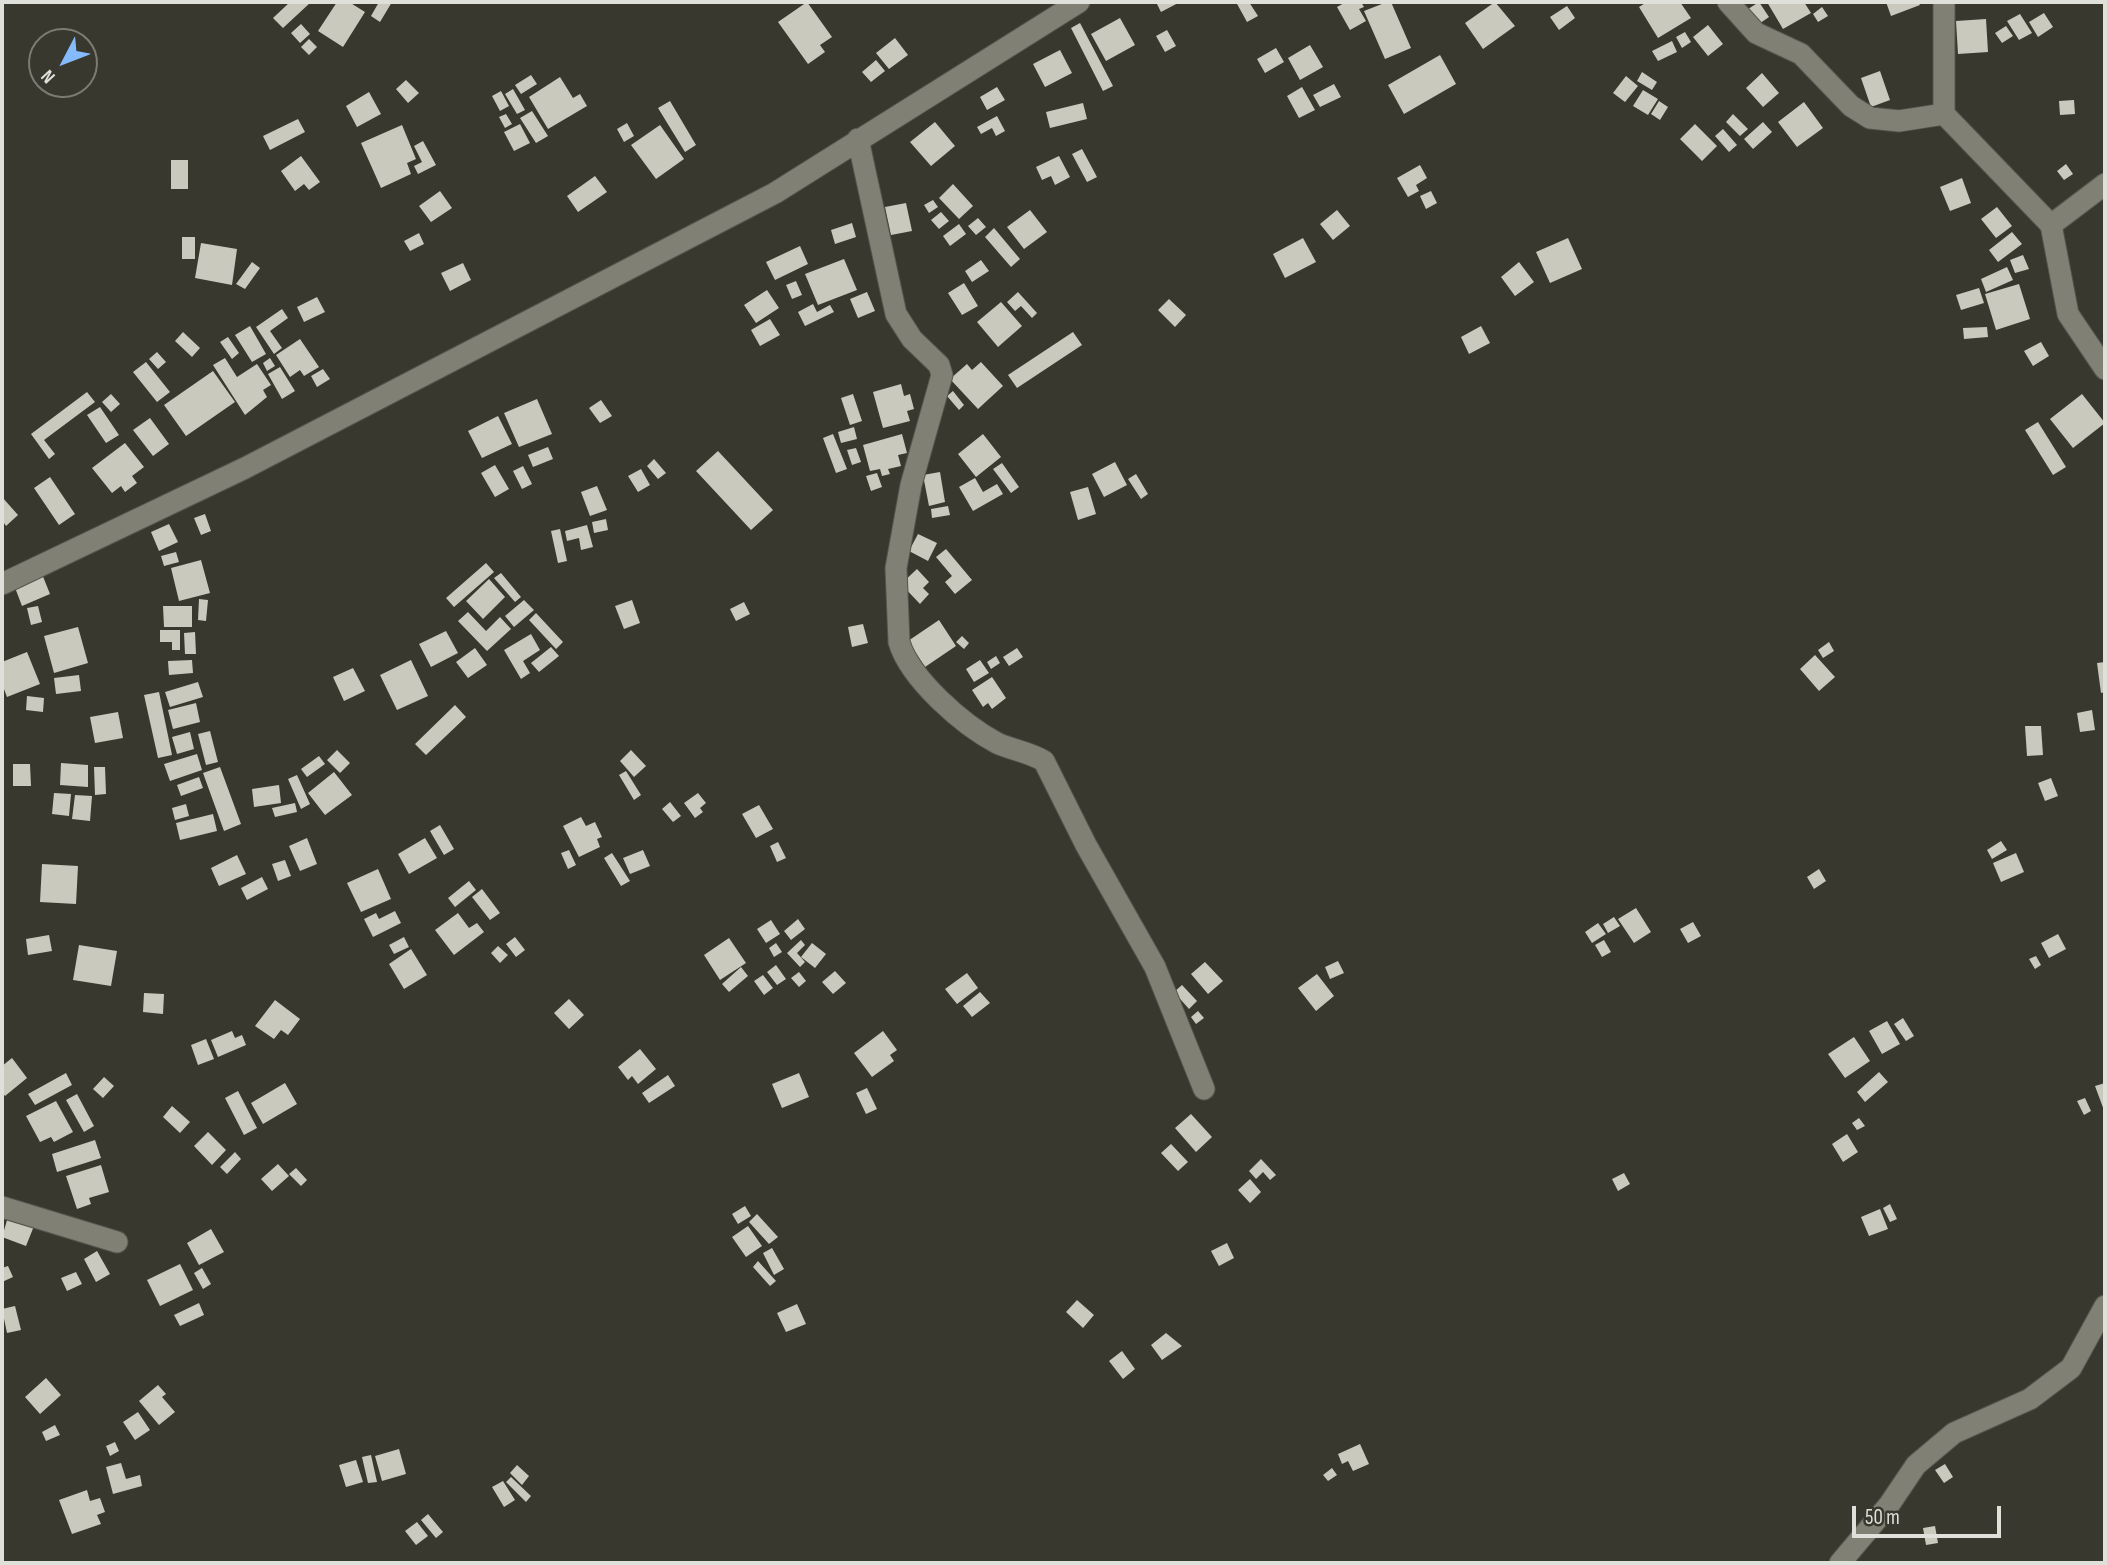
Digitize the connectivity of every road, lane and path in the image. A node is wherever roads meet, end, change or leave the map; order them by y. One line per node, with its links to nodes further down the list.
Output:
1 (1079, 2): 5 (street)
2 (1728, 2): 4 (street)
3 (1944, 2): 4 (street)
4 (1944, 114): 7 (street)
5 (858, 139): 9 (street); 10 (street)
6 (2105, 184): 7 (street)
7 (2051, 225): 8 (street)
8 (2105, 369)
9 (2, 584)
10 (1204, 1089)
11 (2, 1206): 12 (street)
12 (117, 1242)
13 (2105, 1306): 14 (street)
14 (1840, 1563)

